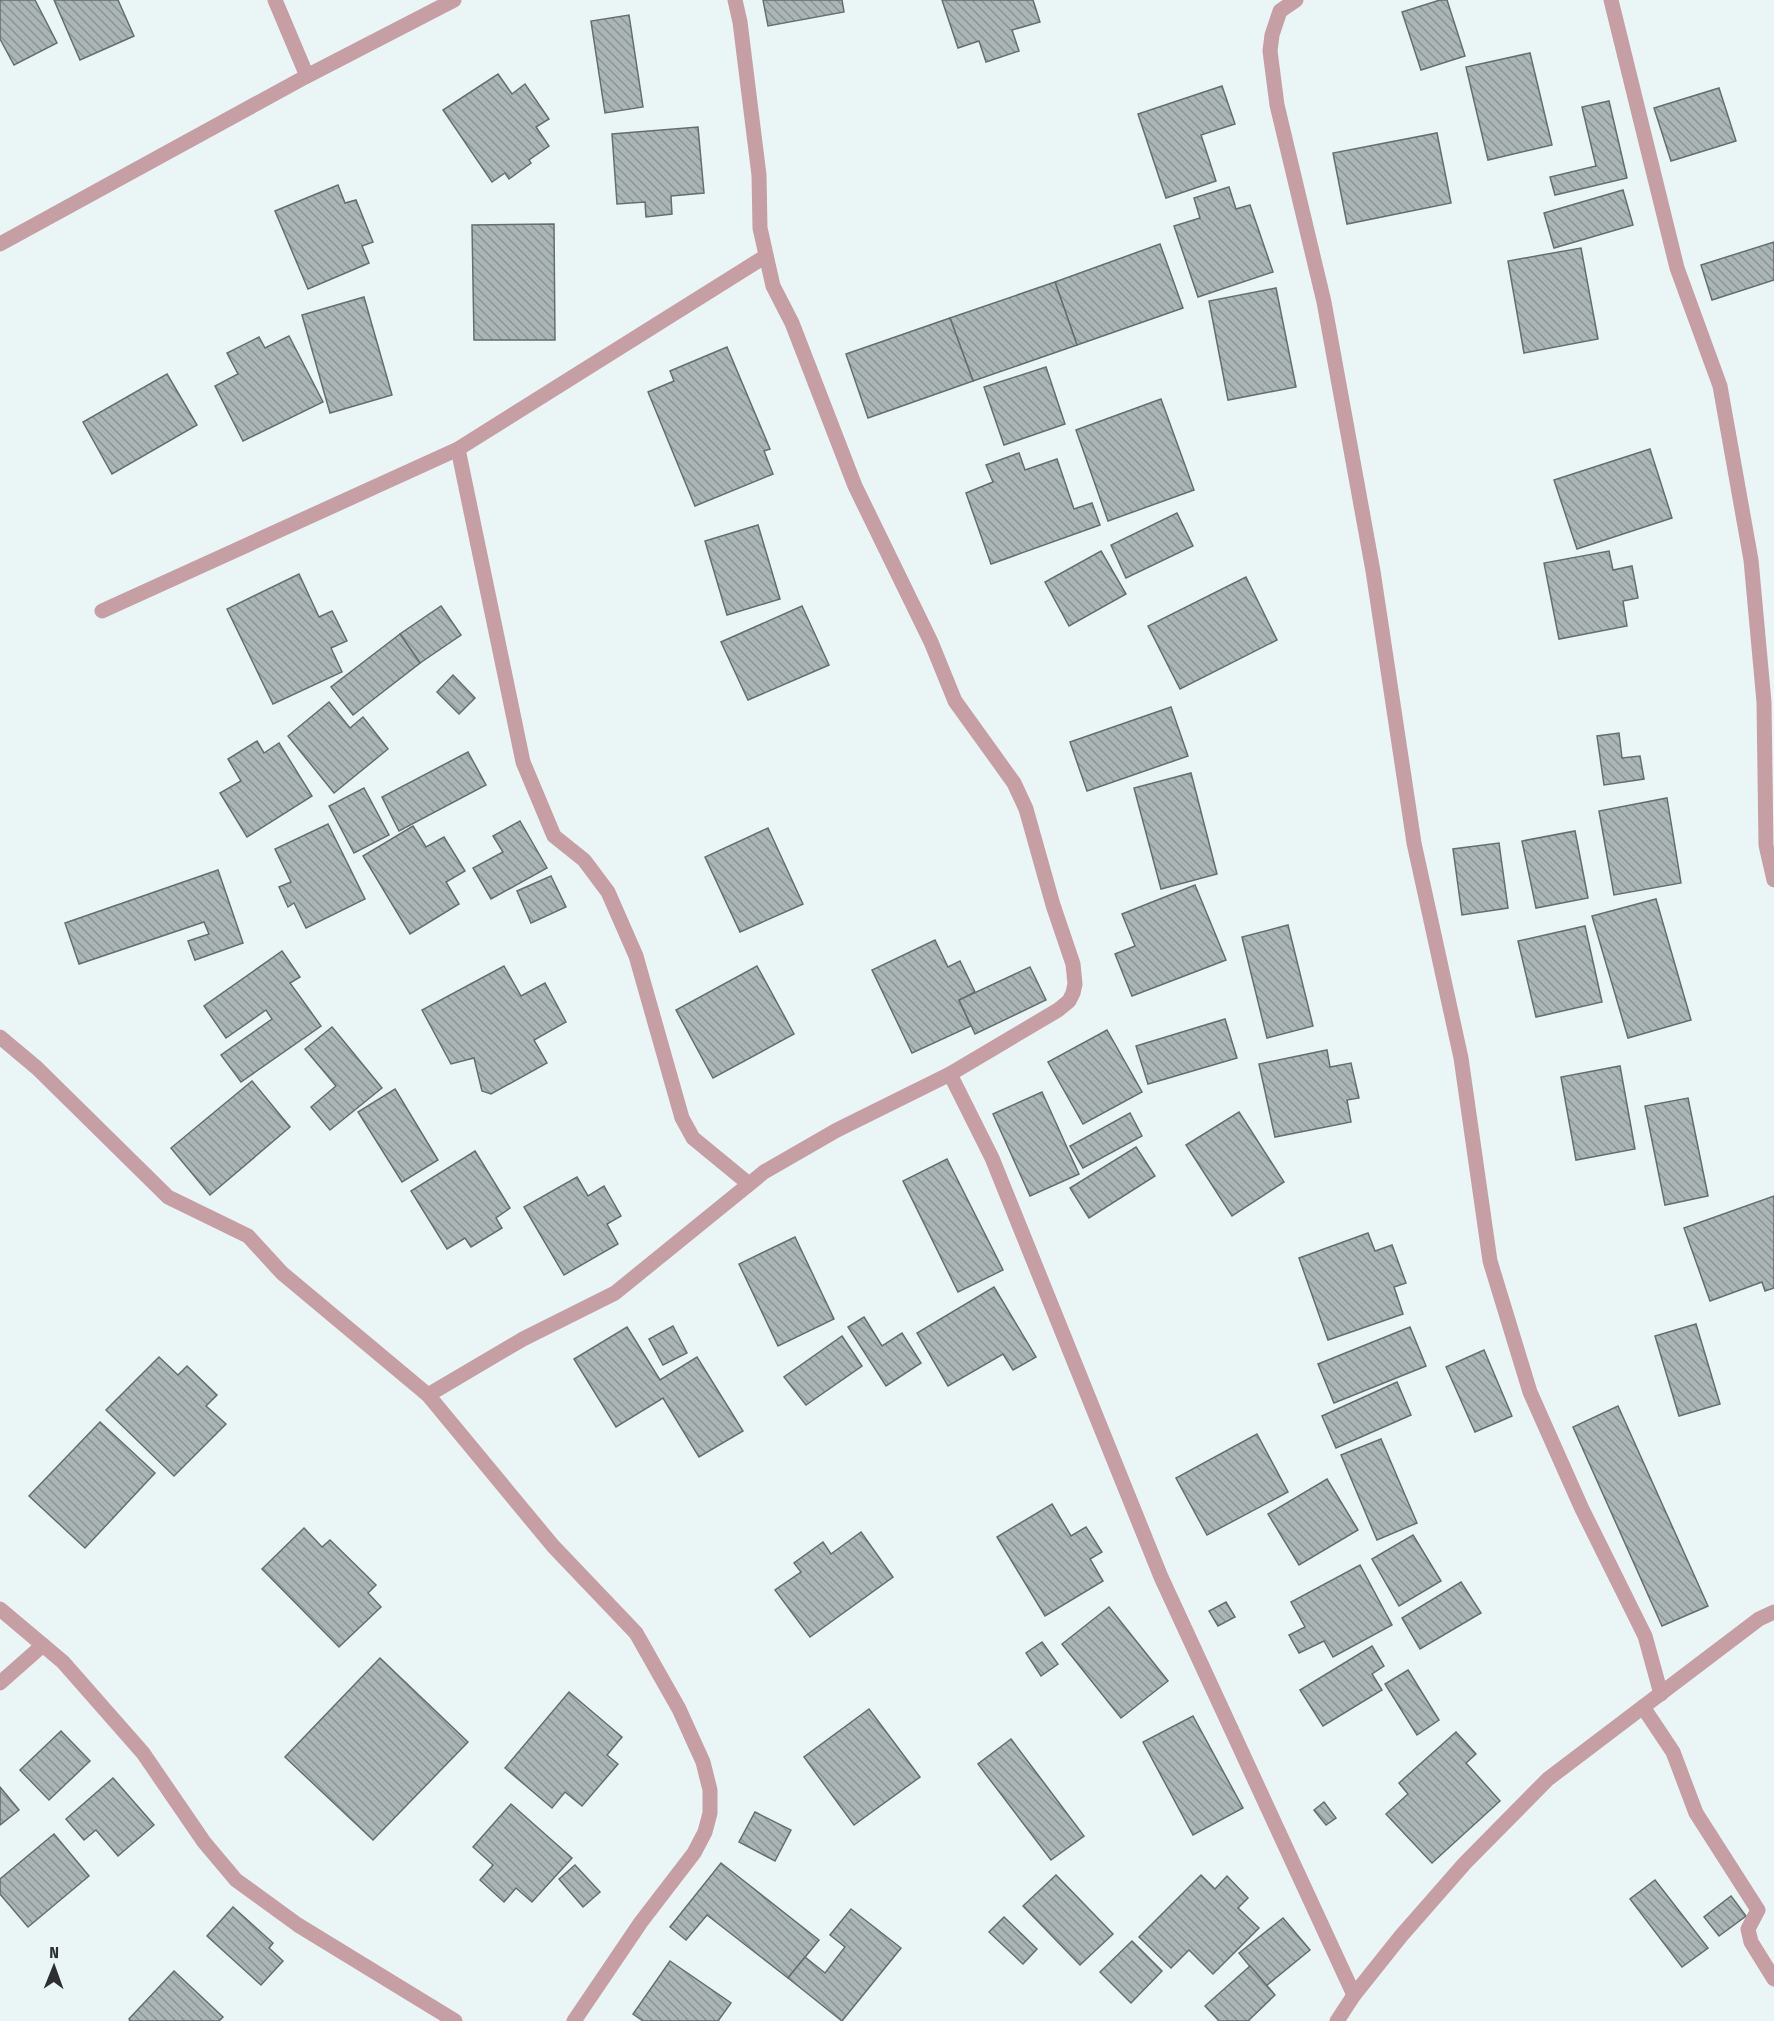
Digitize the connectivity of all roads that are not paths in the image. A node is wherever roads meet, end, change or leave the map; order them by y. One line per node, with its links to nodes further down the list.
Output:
1 (275, 0): 6 (street)
2 (454, 0): 6 (street)
3 (735, 0): 8 (street)
4 (1296, 0): 20 (street)
5 (1611, 0): 11 (street)
6 (307, 76): 7 (street)
7 (0, 244)
8 (766, 256): 9 (street); 13 (street)
9 (458, 449): 10 (street); 14 (street)
10 (102, 611)
11 (1774, 880)
12 (0, 1037): 15 (street)
13 (950, 1074): 14 (street); 23 (street)
14 (749, 1184): 15 (street)
15 (428, 1395): 25 (street)
16 (0, 1609): 18 (street)
17 (1774, 1612): 20 (street)
18 (43, 1645): 19 (street); 24 (street)
19 (0, 1683)
20 (1661, 1694): 21 (street)
21 (1643, 1707): 22 (street); 23 (street)
22 (1774, 1979)
23 (1354, 1995): 26 (street)
24 (445, 2018)
25 (574, 2021)
26 (1337, 2021)

